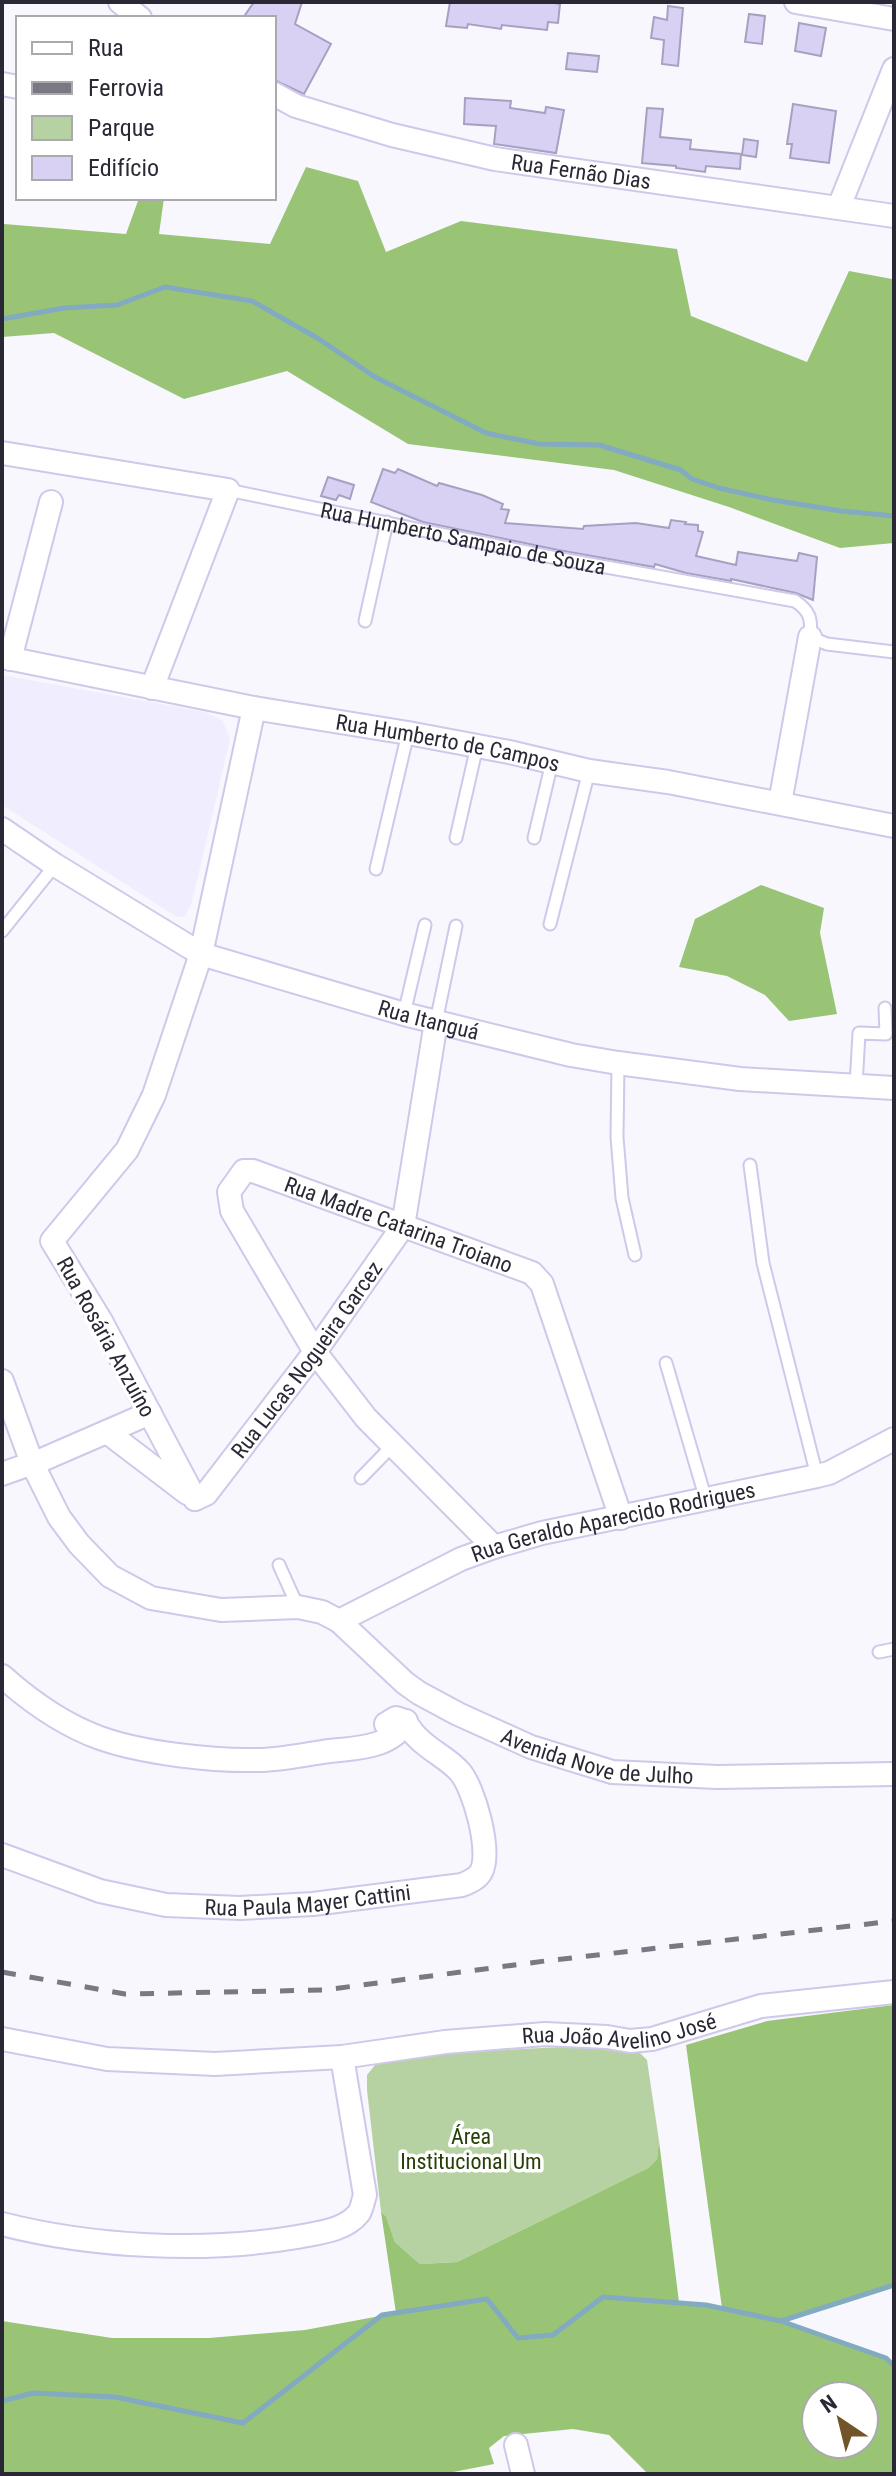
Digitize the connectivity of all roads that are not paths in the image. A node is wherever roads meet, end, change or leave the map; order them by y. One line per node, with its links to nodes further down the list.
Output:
1 (796, 2): 2 (street)
2 (838, 5): 3 (street)
3 (894, 19)
4 (894, 69): 6 (street)
5 (276, 95): 6 (street, Rua Fernão Dias)
6 (839, 207): 7 (street, Rua Fernão Dias)
7 (894, 216)
8 (2, 453): 9 (street, Rua Humberto Sampaio de Souza)
9 (228, 490): 11 (lane, Rua Humberto Sampaio de Souza); 16 (street)
10 (51, 502): 15 (street)
11 (387, 522): 12 (lane); 13 (lane, Rua Humberto Sampaio de Souza)
12 (365, 621)
13 (810, 637): 14 (lane); 22 (street)
14 (894, 652)
15 (6, 658): 16 (street, Rua Humberto de Campos)
16 (152, 688): 17 (street, Rua Humberto de Campos)
17 (254, 708): 18 (street, Rua Humberto de Campos); 33 (street)
18 (408, 733): 19 (street, Rua Humberto de Campos); 28 (lane)
19 (477, 746): 20 (street, Rua Humberto de Campos); 25 (lane)
20 (552, 762): 21 (street, Rua Humberto de Campos); 26 (lane)
21 (589, 771): 22 (street, Rua Humberto de Campos); 29 (lane)
22 (780, 803): 23 (street, Rua Humberto de Campos)
23 (894, 826)
24 (2, 829): 27 (street, Rua Itanguá)
25 (456, 838)
26 (534, 838)
27 (55, 865): 32 (lane); 33 (street, Rua Itanguá)
28 (376, 869)
29 (550, 924)
30 (425, 925): 35 (lane)
31 (456, 926): 36 (lane)
32 (2, 931)
33 (201, 954): 35 (street, Rua Itanguá); 46 (street, Rua Rosária Anzuíno)
34 (885, 1008): 38 (lane)
35 (404, 1014): 36 (street, Rua Itanguá)
36 (436, 1022): 37 (street, Rua Itanguá); 41 (street, Rua Lucas Nogueira Garcez)
37 (618, 1063): 38 (street, Rua Itanguá); 42 (lane)
38 (856, 1086): 39 (street, Rua Itanguá)
39 (894, 1088)
40 (750, 1165): 52 (lane)
41 (403, 1226): 43 (street, Rua Lucas Nogueira Garcez); 43 (street, Rua Madre Catarina Troiano); 56 (street, Rua Madre Catarina Troiano)
42 (635, 1255)
43 (315, 1352): 49 (street); 54 (street, Rua Lucas Nogueira Garcez)
44 (666, 1363): 55 (lane)
45 (2, 1381): 50 (street)
46 (150, 1413): 47 (street); 54 (street, Rua Rosária Anzuíno)
47 (107, 1432): 50 (street); 54 (street, Rua Rosária Anzuíno)
48 (894, 1439): 52 (street, Rua Geraldo Aparecido Rodrigues)
49 (393, 1445): 53 (lane); 57 (street)
50 (32, 1463): 51 (street); 59 (street)
51 (2, 1474)
52 (817, 1476): 55 (street, Rua Geraldo Aparecido Rodrigues)
53 (361, 1478)
54 (195, 1499)
55 (706, 1501): 56 (street, Rua Geraldo Aparecido Rodrigues)
56 (621, 1518): 57 (street, Rua Geraldo Aparecido Rodrigues)
57 (494, 1547): 60 (street, Rua Geraldo Aparecido Rodrigues)
58 (279, 1565): 59 (lane)
59 (298, 1607): 60 (street)
60 (339, 1621): 64 (street, Avenida Nove de Julho)
61 (894, 1649): 62 (lane)
62 (879, 1652)
63 (2, 1676): 67 (street, Rua Paula Mayer Cattini)
64 (412, 1688): 65 (street); 69 (street, Avenida Nove de Julho)
65 (396, 1722): 66 (street); 67 (street); 68 (street, Rua Paula Mayer Cattini)
66 (375, 1745): 67 (street, Rua Paula Mayer Cattini); 68 (street, Rua Paula Mayer Cattini)
67 (349, 1749)
68 (435, 1753): 70 (street, Rua Paula Mayer Cattini)
69 (894, 1774)
70 (2, 1855)
71 (894, 1992): 73 (street, Rua João Avelino José)
72 (2, 2039): 73 (street, Rua João Avelino José)
73 (342, 2057): 74 (street)
74 (2, 2224)
75 (516, 2445): 76 (street)
76 (523, 2474)

